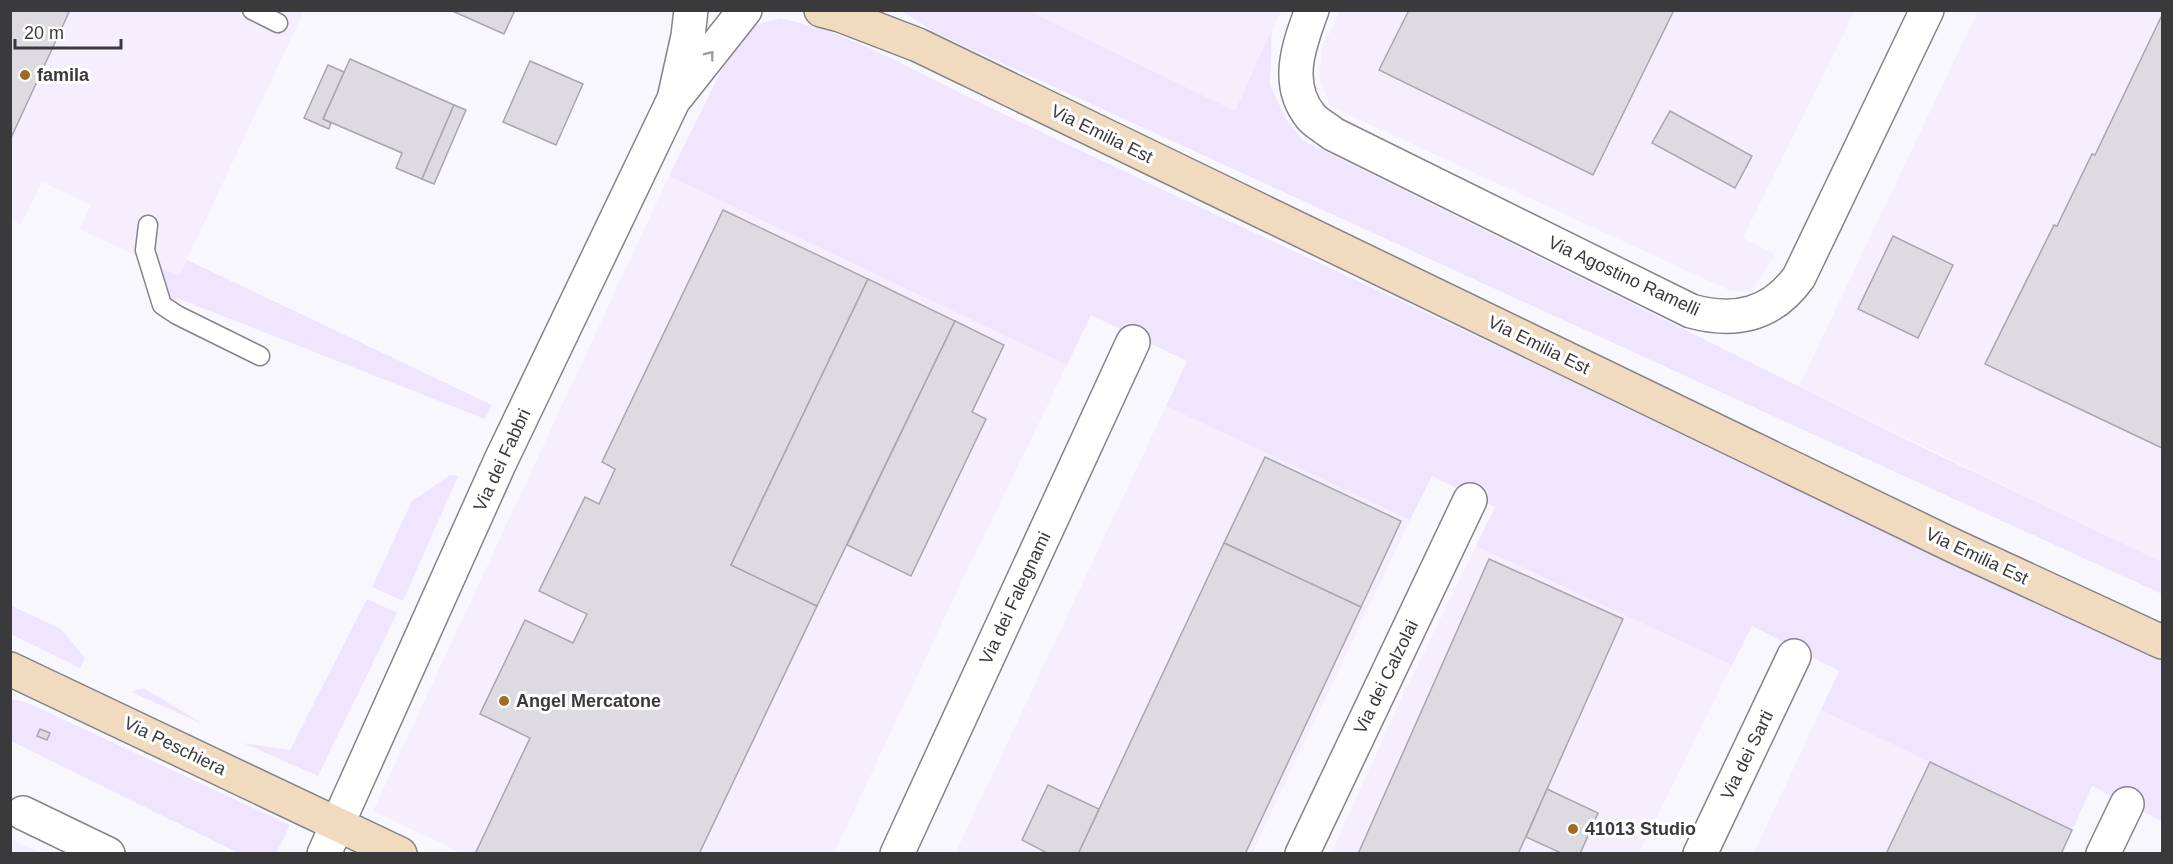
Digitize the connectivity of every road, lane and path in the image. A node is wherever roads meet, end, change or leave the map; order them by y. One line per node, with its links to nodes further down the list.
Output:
1 (252, 10): 8 (lane)
2 (691, 10): 10 (street, Via dei Fabbri)
3 (745, 10): 10 (street, Via dei Fabbri, one-way to 3)
4 (821, 10): 9 (main road, Via Emilia Est)
5 (881, 10): 9 (main road, Via Emilia Est)
6 (1312, 10): 7 (street, Via Agostino Ramelli)
7 (1927, 10)
8 (278, 23)
9 (918, 45): 15 (main road, Via Emilia Est)
10 (674, 99): 20 (street, Via dei Fabbri)
11 (148, 225): 13 (lane)
12 (1133, 342): 24 (street, Via dei Falegnami)
13 (260, 356)
14 (1470, 500): 25 (street, Via dei Calzolai)
15 (2163, 642)
16 (1794, 656): 26 (street, Via dei Sarti)
17 (10, 669): 20 (main road, Via Peschiera)
18 (2127, 804): 27 (street)
19 (22, 813): 21 (street)
20 (338, 824): 22 (street, Via dei Fabbri); 23 (main road, Via Peschiera)
21 (108, 854)
22 (324, 854)
23 (400, 854)
24 (897, 854)
25 (1302, 854)
26 (1700, 854)
27 (2103, 854)

